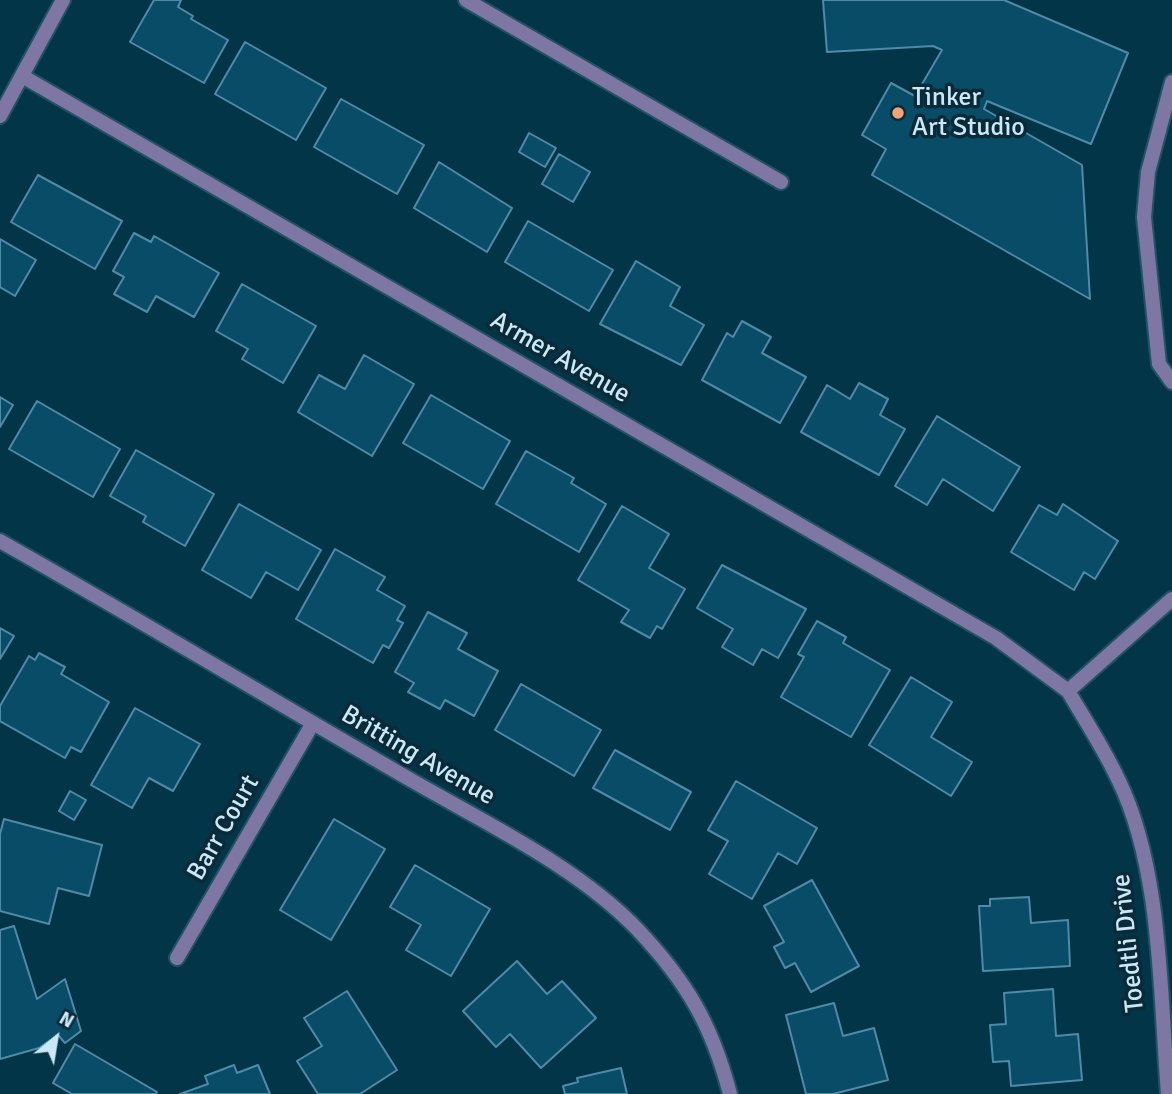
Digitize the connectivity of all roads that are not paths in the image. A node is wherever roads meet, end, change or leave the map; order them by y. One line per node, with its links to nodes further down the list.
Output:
1 (63, 0): 3 (street)
2 (466, 0): 6 (street)
3 (22, 76): 5 (street); 10 (street, Armer Avenue)
4 (1172, 82): 7 (street)
5 (0, 116)
6 (781, 182)
7 (1172, 382)
8 (0, 541): 11 (street, Britting Avenue)
9 (1172, 599): 10 (street)
10 (1068, 691): 14 (street, Toedtli Drive)
11 (313, 723): 12 (street, Barr Court); 13 (street, Britting Avenue)
12 (177, 958)
13 (730, 1094)
14 (1168, 1094)

